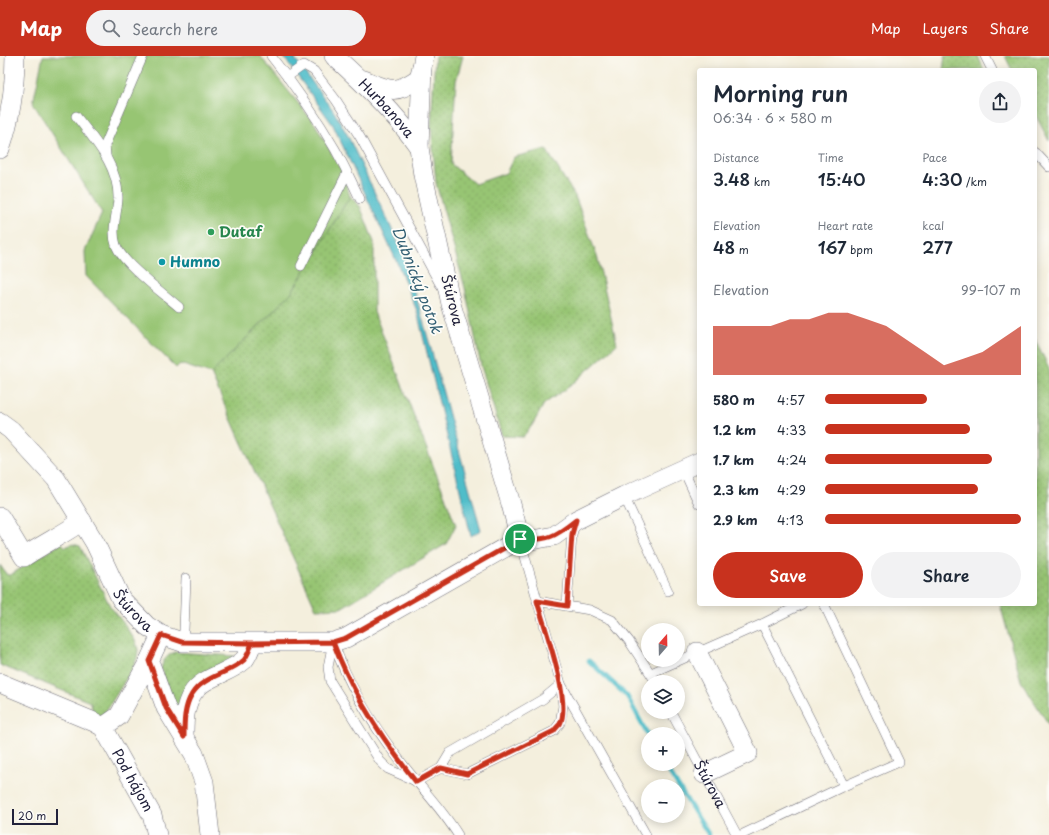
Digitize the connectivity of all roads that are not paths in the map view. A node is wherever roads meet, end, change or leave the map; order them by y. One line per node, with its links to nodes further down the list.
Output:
1 (143, 56): 14 (lane)
2 (270, 56): 8 (lane)
3 (334, 56): 9 (street, Hurbanova)
4 (985, 56): 7 (lane)
5 (10, 62): 12 (street)
6 (423, 62): 9 (street); 11 (street, Štúrova)
7 (991, 68)
8 (288, 76): 16 (lane); 19 (lane)
9 (359, 78): 11 (street, Hurbanova)
10 (76, 116): 14 (lane)
11 (419, 147): 19 (street, Štúrova)
12 (0, 149)
13 (1037, 154): 15 (lane)
14 (107, 158): 20 (lane)
15 (1049, 167)
16 (347, 173): 17 (lane); 18 (lane)
17 (360, 199)
18 (302, 266)
19 (451, 304): 28 (street, Štúrova)
20 (179, 307)
21 (0, 422): 27 (street, Štúrova)
22 (691, 466): 23 (lane); 24 (street, Štúrova)
23 (697, 494)
24 (624, 496): 26 (street, Štúrova); 30 (lane)
25 (0, 518): 27 (street)
26 (576, 520): 28 (street, Štúrova); 32 (lane)
27 (82, 521): 36 (street, Štúrova)
28 (520, 539): 31 (lane, Štúrova); 38 (street, Štúrova)
29 (186, 578): 37 (lane)
30 (668, 591)
31 (537, 601): 32 (lane); 44 (lane, Štúrova)
32 (567, 606): 42 (lane)
33 (798, 606): 35 (lane)
34 (825, 606): 51 (lane)
35 (762, 624): 40 (lane); 51 (lane)
36 (161, 635): 37 (street, Štúrova); 41 (street)
37 (182, 642): 39 (street, Štúrova)
38 (333, 642): 39 (street, Štúrova); 50 (lane); 50 (lane)
39 (252, 643): 47 (street)
40 (698, 652): 42 (lane); 49 (street)
41 (149, 661): 46 (street); 47 (street)
42 (651, 673)
43 (0, 683): 46 (street)
44 (561, 684): 48 (lane); 48 (lane); 55 (lane, Štúrova)
45 (675, 719): 49 (lane, Štúrova)
46 (103, 727): 52 (street, Pod hájom)
47 (184, 737): 53 (street)
48 (441, 768): 50 (lane)
49 (704, 774): 56 (lane, Štúrova)
50 (416, 782): 54 (lane)
51 (844, 786): 57 (lane)
52 (156, 835)
53 (210, 835)
54 (458, 835)
55 (646, 835)
56 (737, 835)
57 (740, 835)

